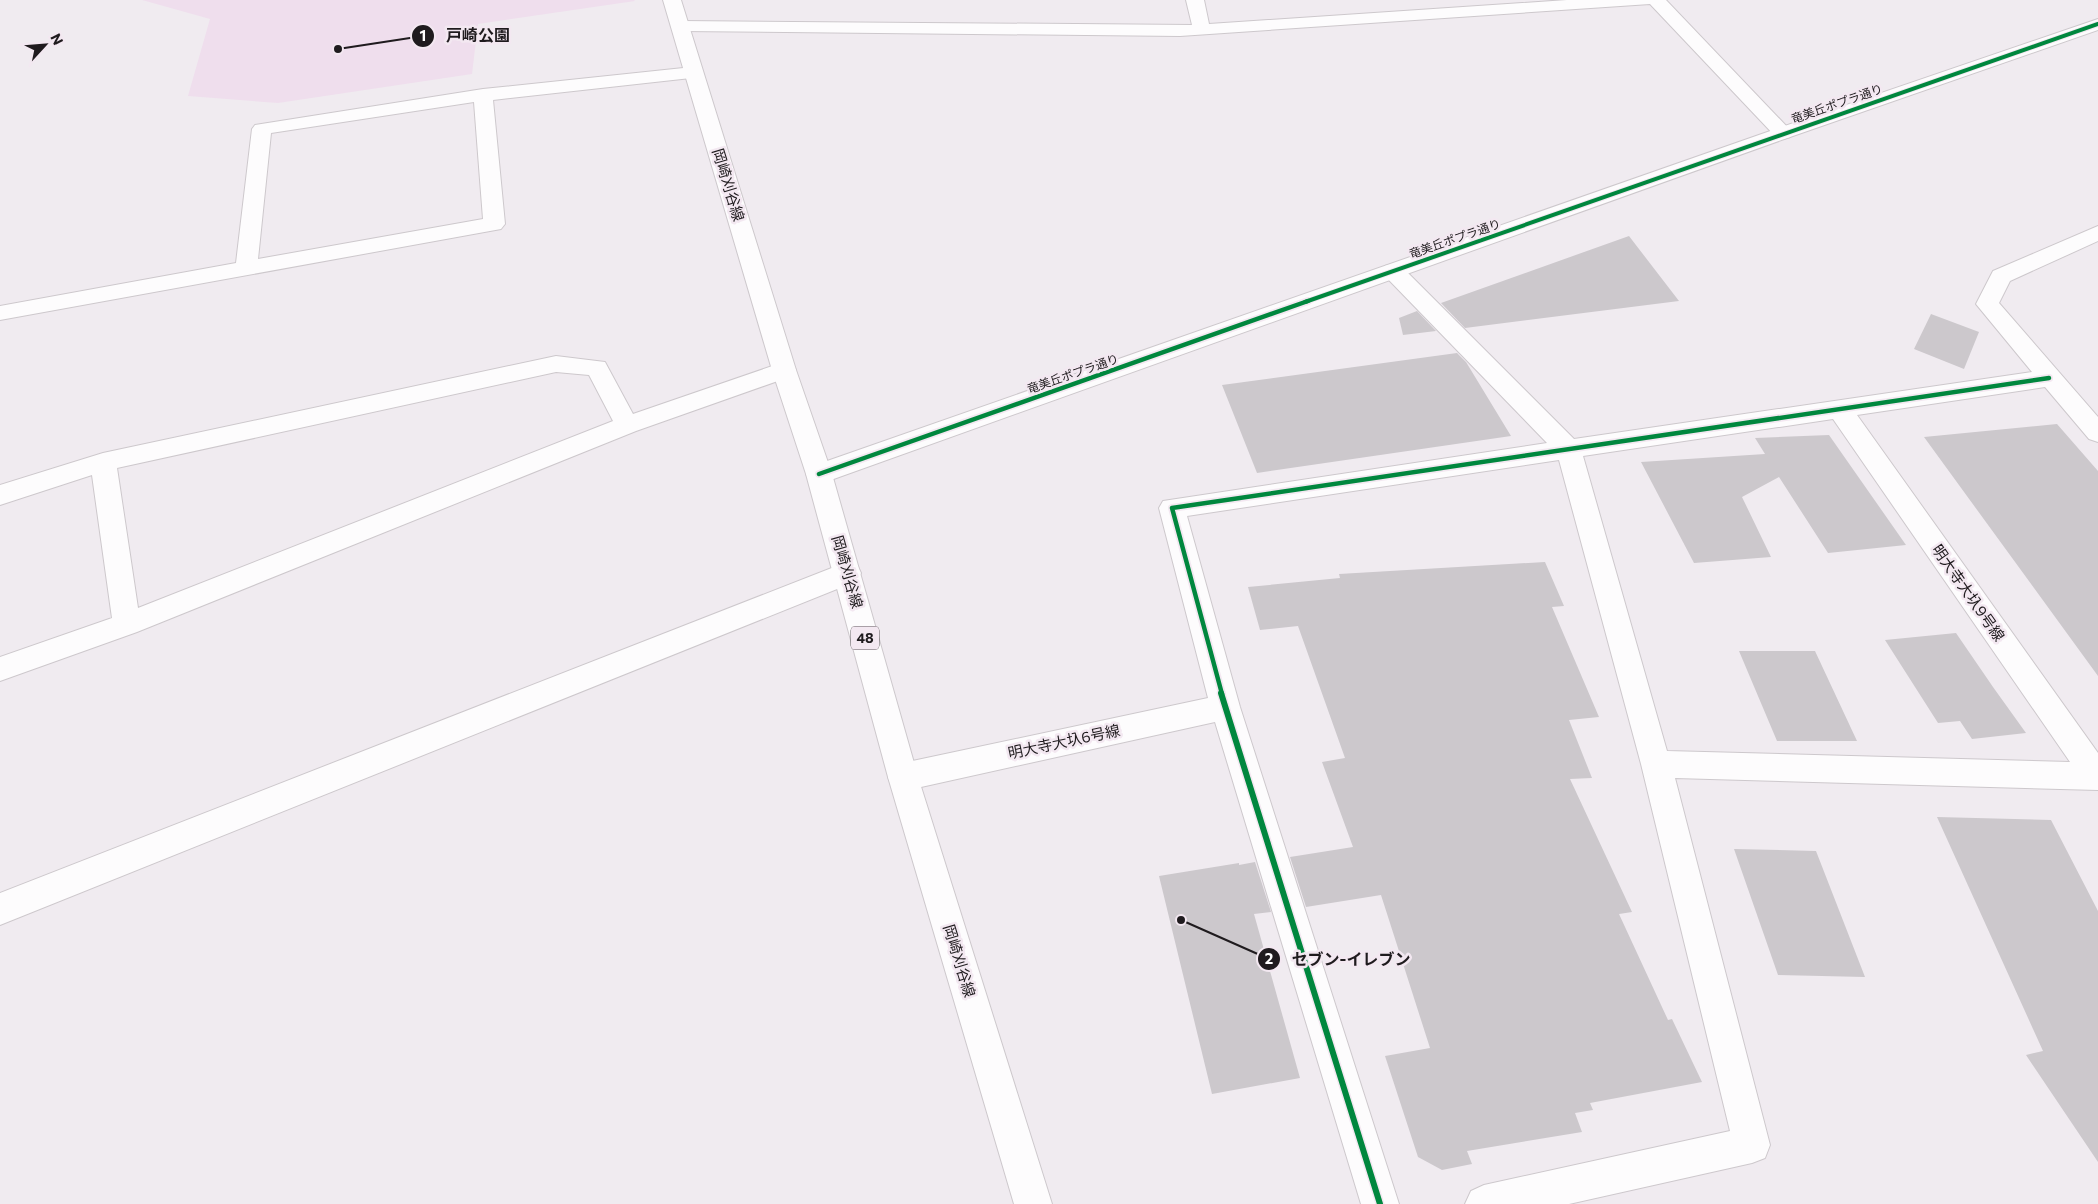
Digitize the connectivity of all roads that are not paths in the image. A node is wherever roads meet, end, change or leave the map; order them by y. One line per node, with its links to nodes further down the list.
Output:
1 (672, 0): 7 (street, 岡崎刈谷線 / 48)
2 (1195, 0): 8 (street)
3 (1644, 0): 5 (street)
4 (1656, 0): 11 (street)
5 (1465, 6): 8 (street)
6 (2098, 24): 11 (street, 竜美丘ポプラ通り)
7 (681, 26): 8 (street); 9 (street, 岡崎刈谷線 / 48)
8 (1202, 30)
9 (694, 73): 10 (street); 16 (street, 岡崎刈谷線 / 48)
10 (482, 95): 13 (street); 13 (street)
11 (1783, 133): 14 (street, 竜美丘ポプラ通り)
12 (2098, 233): 17 (street)
13 (246, 268): 15 (street)
14 (1393, 271): 21 (street); 23 (street, 竜美丘ポプラ通り)
15 (0, 313)
16 (784, 370): 19 (street); 23 (street, 岡崎刈谷線 / 48)
17 (2049, 378): 18 (street); 20 (street)
18 (1840, 410): 21 (street); 30 (street, 明大寺大圦9号線)
19 (627, 425): 22 (street); 26 (street)
20 (2098, 433)
21 (1569, 450): 28 (street); 29 (street)
22 (103, 462): 24 (street); 26 (street)
23 (819, 474): 25 (street, 岡崎刈谷線 / 48)
24 (0, 495)
25 (847, 573): 31 (street, 岡崎刈谷線 / 48); 32 (street)
26 (127, 624): 27 (street)
27 (0, 669)
28 (1225, 708): 31 (street, 明大寺大圦6号線); 34 (street)
29 (1656, 764): 30 (street); 35 (street)
30 (2097, 776)
31 (903, 777): 33 (street, 岡崎刈谷線 / 48)
32 (0, 909)
33 (1033, 1204)
34 (1380, 1204)
35 (1484, 1204)

